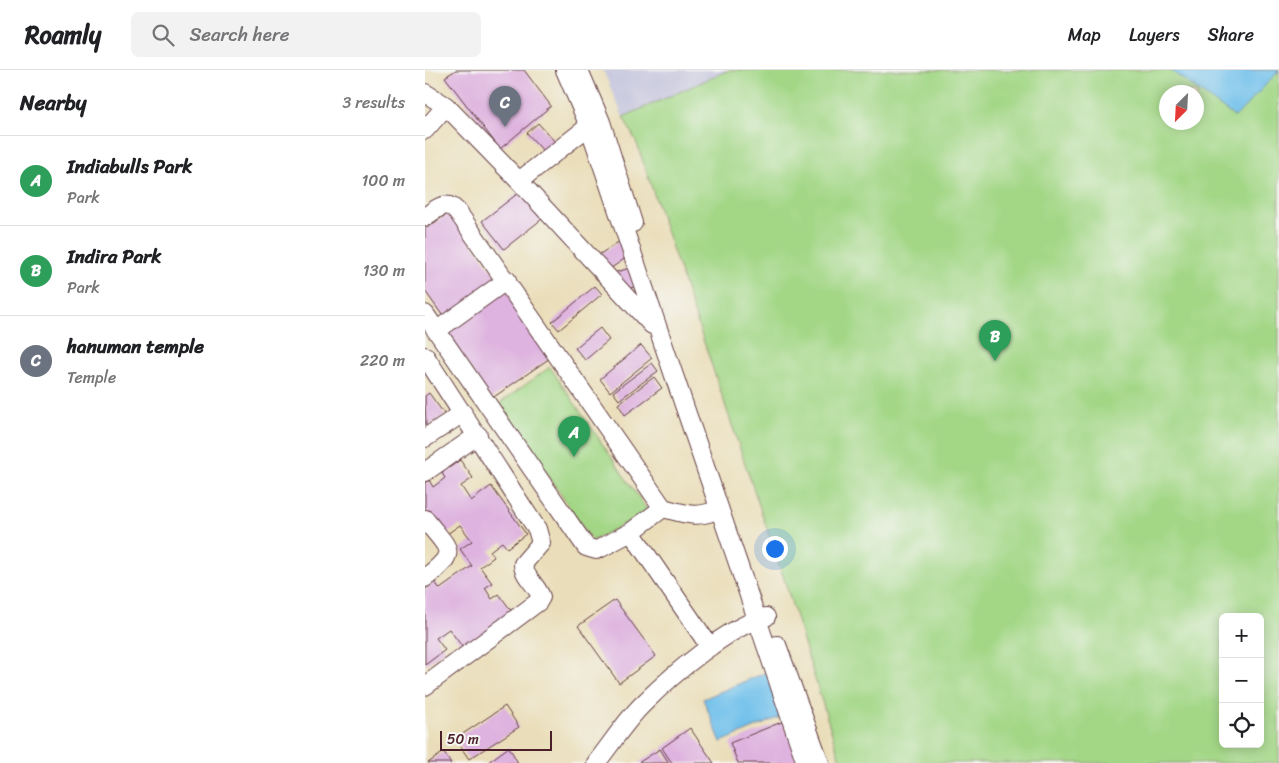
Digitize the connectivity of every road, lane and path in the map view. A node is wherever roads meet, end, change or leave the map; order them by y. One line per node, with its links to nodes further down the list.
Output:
1 (565, 70): 5 (street)
2 (579, 70): 11 (street)
3 (425, 93): 4 (street)
4 (446, 106): 6 (street); 7 (street)
5 (589, 126): 7 (street); 11 (street)
6 (425, 130)
7 (519, 181): 11 (street)
8 (425, 217): 9 (street)
9 (507, 280): 12 (street); 18 (street)
10 (425, 314): 12 (street)
11 (662, 330): 19 (street); 23 (street)
12 (436, 331): 21 (street)
13 (425, 356): 14 (street)
14 (463, 413): 15 (street); 16 (street)
15 (477, 435): 17 (street); 25 (street)
16 (425, 438)
17 (425, 472)
18 (663, 508): 19 (street); 21 (street)
19 (712, 512): 23 (street)
20 (425, 519): 22 (street)
21 (631, 532): 24 (street)
22 (425, 578)
23 (761, 618): 24 (street); 27 (street); 28 (street)
24 (710, 647): 26 (street)
25 (425, 686)
26 (596, 763)
27 (806, 763)
28 (820, 763)

